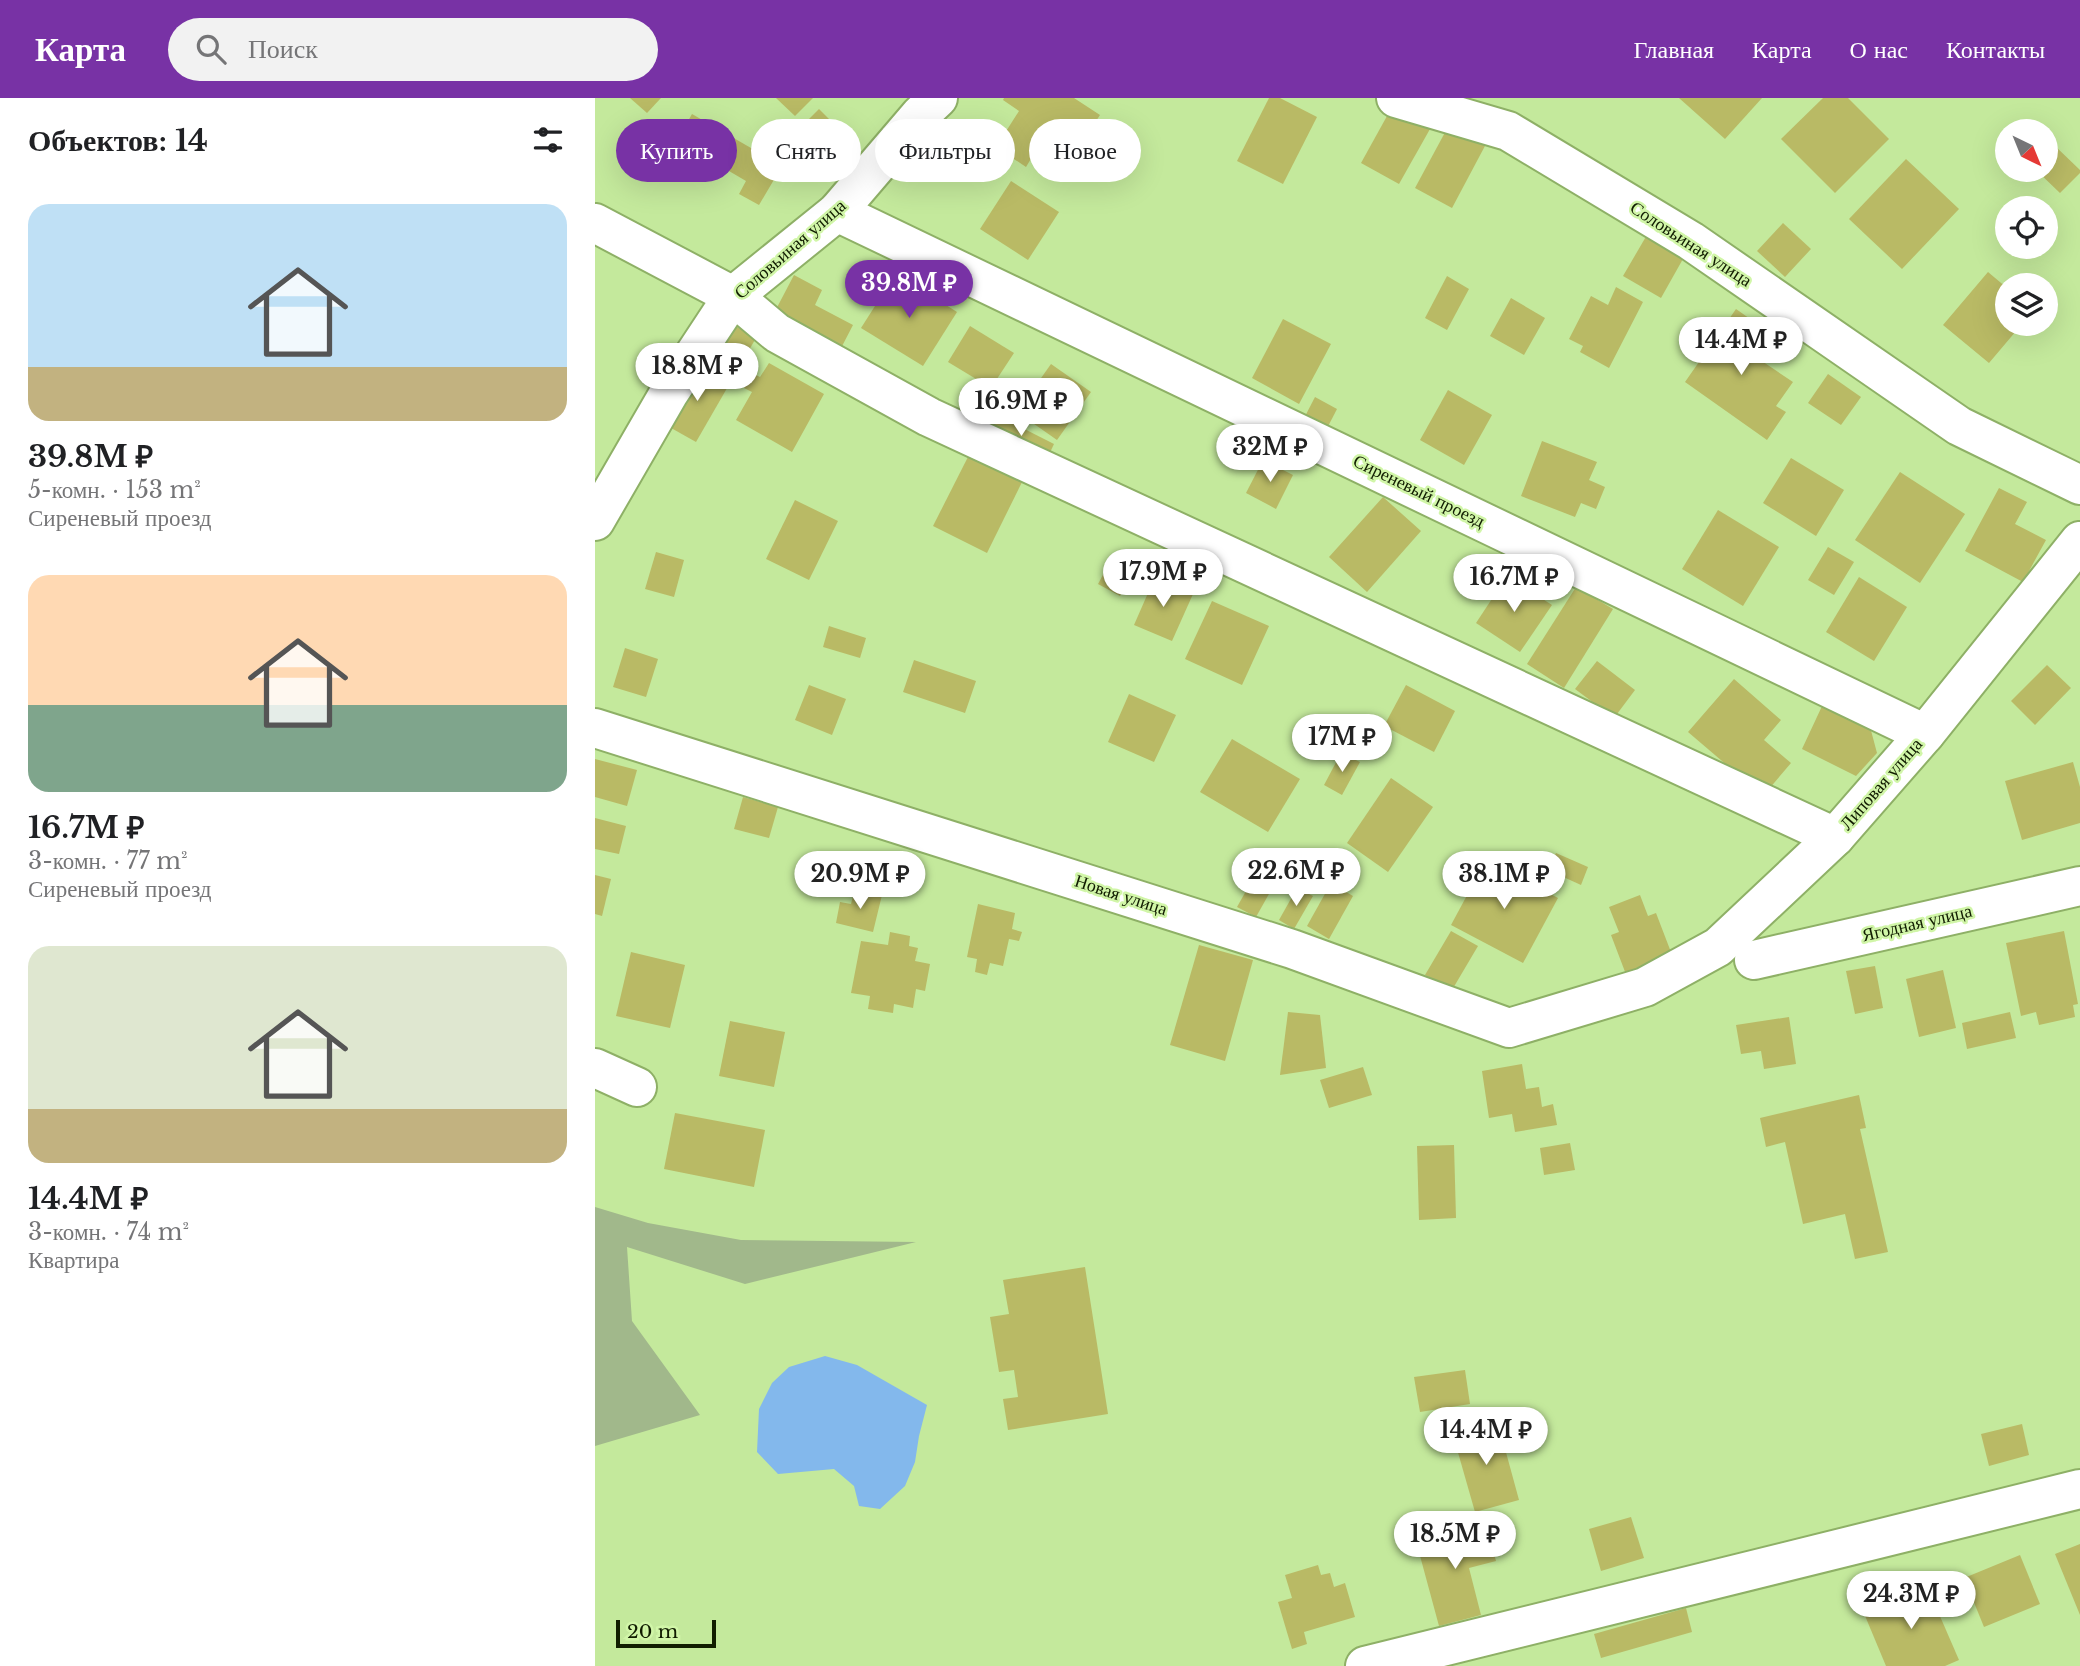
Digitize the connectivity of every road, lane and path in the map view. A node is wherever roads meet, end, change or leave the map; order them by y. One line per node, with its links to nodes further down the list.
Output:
1 (938, 98): 3 (street, Соловьиная улица)
2 (1396, 98): 6 (street, Соловьиная улица)
3 (837, 212): 5 (street, Соловьиная улица); 10 (street, Сиреневый проезд)
4 (595, 223): 5 (street)
5 (733, 296): 7 (street, Соловьиная улица); 11 (street)
6 (2080, 485)
7 (595, 521)
8 (2080, 541): 10 (street, Липовая улица)
9 (595, 728): 14 (street, Новая улица)
10 (1925, 734): 11 (street, Липовая улица)
11 (1835, 837): 14 (street, Липовая улица)
12 (2080, 886): 13 (street, Ягодная улица)
13 (1754, 960)
14 (1645, 987)
15 (595, 1068): 16 (street)
16 (637, 1087)
17 (2080, 1489): 18 (street)
18 (1365, 1666)

